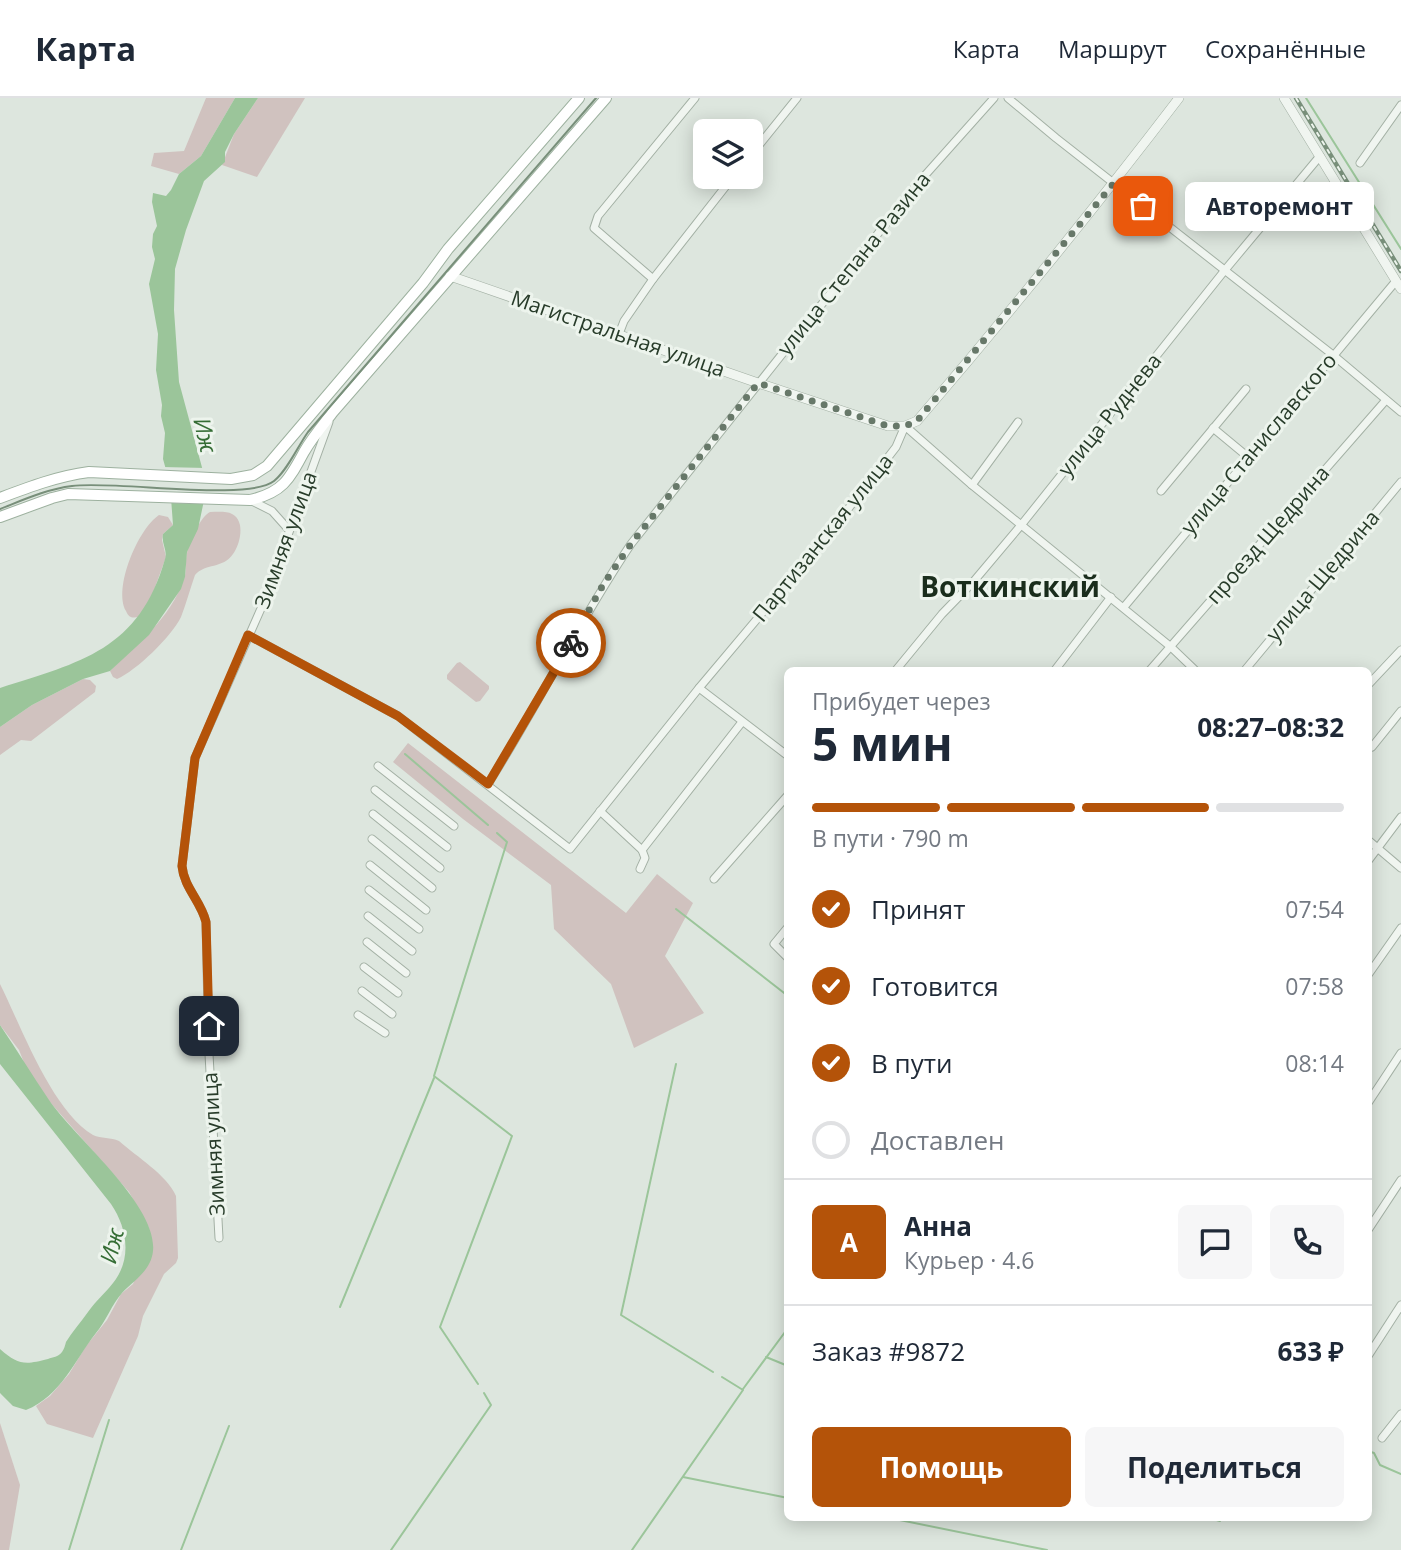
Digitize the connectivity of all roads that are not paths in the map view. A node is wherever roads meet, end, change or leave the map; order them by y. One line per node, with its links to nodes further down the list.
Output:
1 (579, 98): 15 (main road)
2 (606, 98): 17 (main road)
3 (695, 98): 18 (street)
4 (797, 98): 10 (street)
5 (994, 98): 22 (street, улица Степана Разина)
6 (1008, 98): 13 (street)
7 (1179, 98): 13 (street, Партизанская улица)
8 (1284, 98): 11 (street)
9 (1401, 104): 12 (street)
10 (763, 140)
11 (1320, 156): 16 (street, улица Руднева); 19 (street)
12 (1360, 163)
13 (1114, 183): 16 (street); 28 (street, Партизанская улица)
14 (724, 189): 18 (street)
15 (434, 270): 17 (main road, Магистральная улица); 34 (main road)
16 (1225, 270): 21 (street); 37 (street, улица Руднева)
17 (450, 276): 20 (street, Магистральная улица); 25 (main road)
18 (653, 279): 20 (street)
19 (1398, 285): 21 (street, улица Станиславского)
20 (619, 334): 22 (street, Магистральная улица)
21 (1333, 355): 24 (street); 30 (street, улица Станиславского)
22 (758, 383): 28 (street, Магистральная улица); 56 (street, улица Степана Разина)
23 (1246, 389): 29 (street)
24 (1386, 400): 26 (street); 42 (street, проезд Щедрина)
25 (333, 412): 35 (main road); 38 (street, Зимняя улица)
26 (1401, 412)
27 (1018, 422): 32 (street)
28 (905, 426): 32 (street); 50 (street, Партизанская улица)
29 (1213, 428): 30 (street); 33 (street)
30 (1248, 457): 40 (street, улица Станиславского)
31 (1401, 482): 48 (street, улица Щедрина)
32 (972, 485): 37 (street)
33 (1161, 491)
34 (0, 498)
35 (250, 500): 36 (main road); 38 (street)
36 (0, 517)
37 (1022, 524): 39 (street); 44 (street, улица Руднева)
38 (289, 530): 41 (street, Зимняя улица)
39 (1111, 597): 40 (street); 45 (street)
40 (1124, 607): 42 (street)
41 (248, 635): 56 (street); 96 (street, Зимняя улица)
42 (1171, 647): 46 (street, проезд Щедрина); 47 (street)
43 (1401, 650): 49 (street)
44 (899, 667)
45 (1057, 667)
46 (1153, 667)
47 (1192, 667)
48 (1247, 667)
49 (1372, 681)
50 (699, 688): 52 (street); 59 (street, Партизанская улица)
51 (1401, 712): 53 (street)
52 (742, 722): 54 (street); 67 (street)
53 (1372, 746)
54 (784, 753)
55 (378, 766): 62 (street)
56 (488, 784): 59 (street, Партизанская улица)
57 (375, 790): 65 (street)
58 (784, 800): 73 (street)
59 (600, 811): 67 (street)
60 (373, 814): 70 (street)
61 (1401, 817): 66 (street)
62 (454, 826)
63 (372, 839): 74 (street)
64 (1372, 844): 66 (street)
65 (447, 847)
66 (1378, 849): 68 (street); 71 (street)
67 (642, 850): 72 (street)
68 (1372, 857)
69 (370, 864): 76 (street)
70 (440, 868)
71 (1401, 868)
72 (640, 869)
73 (714, 879)
74 (432, 888)
75 (369, 890): 79 (street)
76 (426, 910)
77 (368, 916): 82 (street)
78 (1401, 928): 85 (street)
79 (419, 929)
80 (784, 932): 83 (street)
81 (367, 942): 86 (street)
82 (412, 951)
83 (784, 954)
84 (364, 967): 88 (street)
85 (1372, 969)
86 (406, 972)
87 (362, 990): 89 (street)
88 (398, 993)
89 (392, 1014)
90 (358, 1015): 91 (street)
91 (384, 1033)
92 (1401, 1053): 93 (street)
93 (1372, 1097)
94 (1401, 1180): 95 (street)
95 (1372, 1224)
96 (219, 1238)
97 (1401, 1305): 98 (street)
98 (1372, 1350)
99 (1401, 1414): 100 (street)
100 (1382, 1438)

